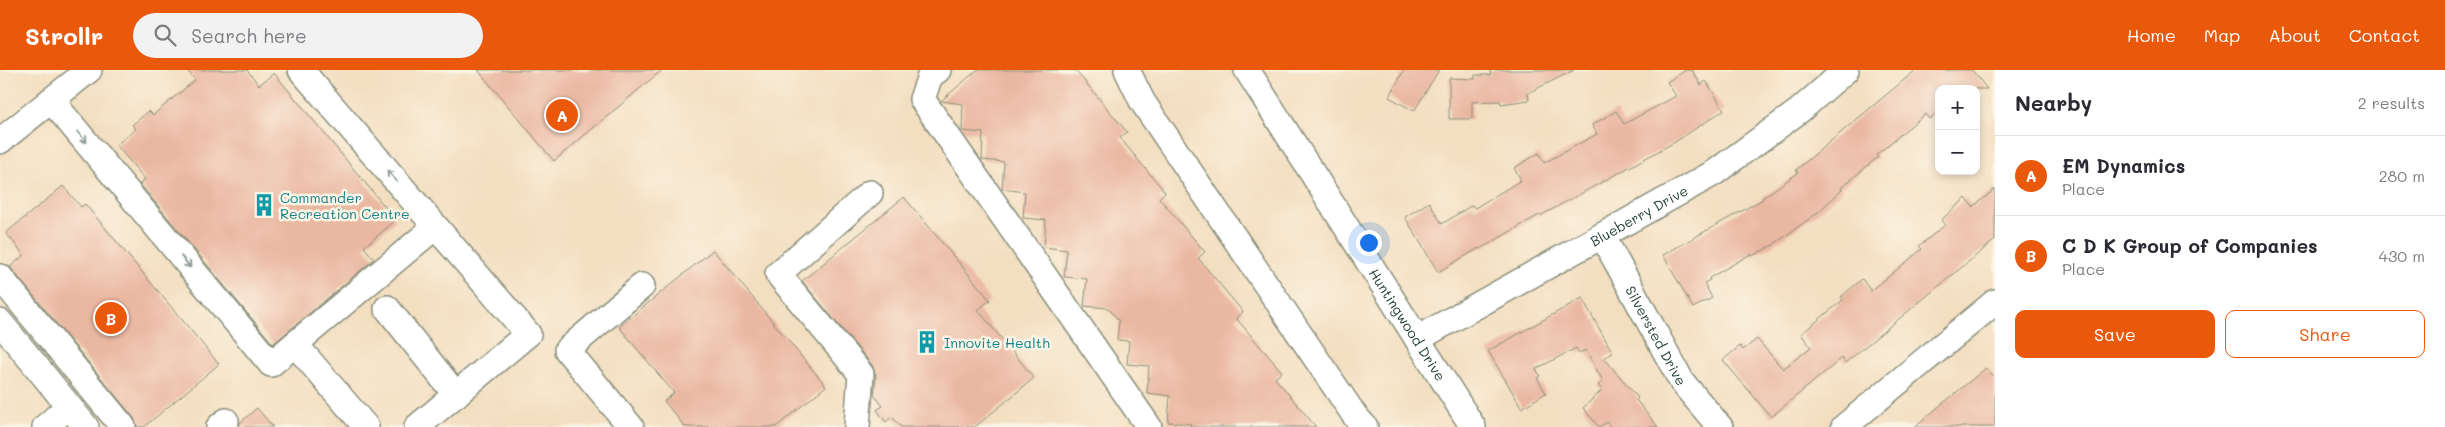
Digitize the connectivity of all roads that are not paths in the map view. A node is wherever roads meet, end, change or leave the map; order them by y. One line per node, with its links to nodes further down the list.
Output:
1 (89, 70): 7 (street)
2 (301, 70): 10 (street, one-way to 2)
3 (938, 70): 28 (street)
4 (1127, 70): 29 (street)
5 (1248, 70): 17 (street, Huntingwood Drive)
6 (1846, 70): 11 (street, Blueberry Drive)
7 (51, 100): 8 (street); 18 (street, one-way to 18)
8 (0, 141)
9 (870, 193): 27 (street)
10 (435, 226): 18 (street); 19 (street)
11 (1603, 237): 17 (street, Blueberry Drive); 31 (street, Silversted Drive)
12 (0, 277): 23 (street)
13 (642, 286): 26 (street)
14 (1995, 302): 32 (street)
15 (387, 308): 19 (street)
16 (0, 322): 20 (street)
17 (1417, 339): 30 (street, Huntingwood Drive)
18 (295, 344): 24 (street)
19 (456, 394): 25 (street)
20 (68, 407): 21 (street); 22 (street)
21 (45, 427)
22 (86, 427)
23 (123, 427)
24 (366, 427)
25 (417, 427)
26 (631, 427)
27 (857, 427)
28 (1149, 427)
29 (1365, 427)
30 (1472, 427)
31 (1720, 427)
32 (1844, 427)

